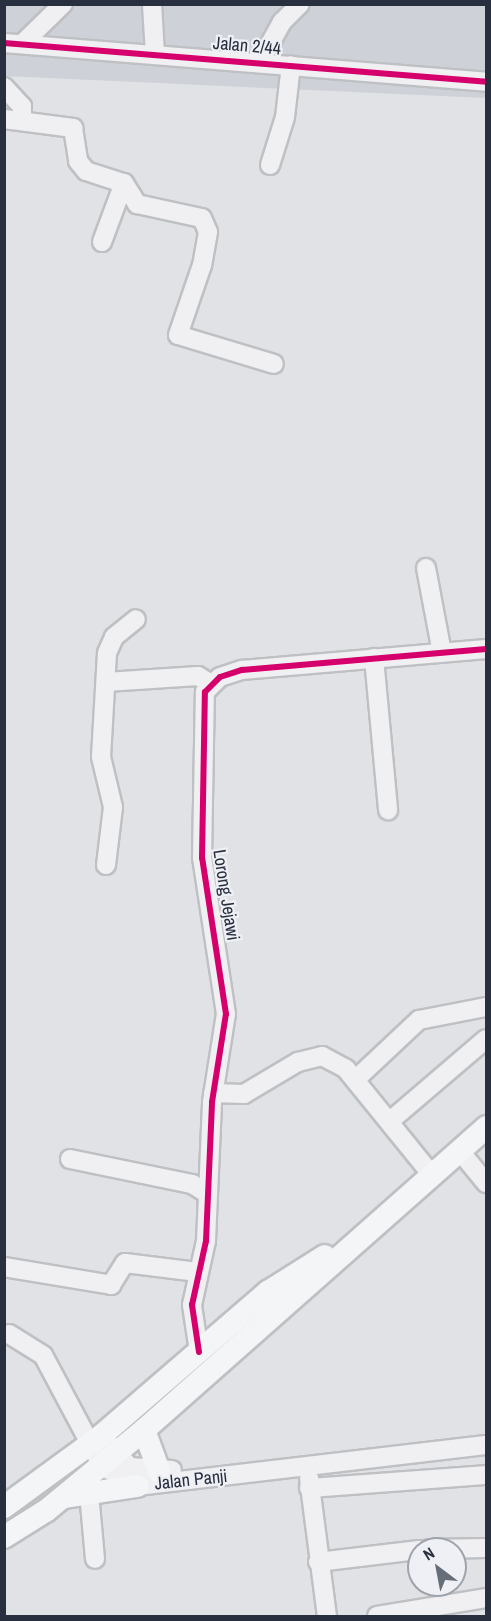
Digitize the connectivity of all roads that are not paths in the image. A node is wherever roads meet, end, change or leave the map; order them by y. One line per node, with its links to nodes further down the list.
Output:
1 (63, 4): 5 (street)
2 (152, 4): 6 (street)
3 (300, 4): 7 (street)
4 (4, 43): 5 (street, Jalan 2/44)
5 (23, 44): 6 (street, Jalan 2/44)
6 (155, 54): 7 (street, Jalan 2/44)
7 (260, 62): 8 (street, Jalan 2/44)
8 (291, 65): 9 (street, Jalan 2/44); 12 (street)
9 (486, 82)
10 (4, 87): 11 (street)
11 (13, 120): 13 (street)
12 (270, 165)
13 (124, 183): 14 (street); 15 (street)
14 (102, 242)
15 (274, 364)
16 (426, 568): 19 (street)
17 (136, 619): 21 (street)
18 (486, 649): 19 (street)
19 (442, 653): 20 (street)
20 (374, 658): 22 (street); 23 (street)
21 (106, 682): 22 (street); 24 (street)
22 (211, 684): 28 (street, Lorong Jejawi)
23 (388, 810)
24 (106, 865)
25 (486, 1007): 27 (street)
26 (486, 1039): 29 (street)
27 (355, 1080): 28 (street); 29 (street)
28 (213, 1093): 35 (street, Lorong Jejawi)
29 (390, 1120): 33 (street)
30 (486, 1127): 31 (main road)
31 (459, 1150): 33 (main road); 34 (street)
32 (70, 1159): 35 (street)
33 (431, 1174): 36 (main road)
34 (486, 1183)
35 (208, 1194): 38 (street, Lorong Jejawi)
36 (369, 1227): 40 (main road); 41 (main road)
37 (4, 1268): 38 (street)
38 (197, 1272): 40 (street, Lorong Jejawi)
39 (9, 1334): 42 (street)
40 (200, 1352): 42 (main road)
41 (144, 1430): 46 (main road); 48 (main road)
42 (94, 1441): 46 (street); 56 (main road)
43 (486, 1445): 44 (street)
44 (422, 1450): 45 (street); 50 (street)
45 (378, 1455): 47 (street); 51 (street)
46 (109, 1460): 48 (street); 52 (street, Jalan Panji); 55 (main road)
47 (309, 1462): 48 (street); 52 (street, Jalan Panji); 53 (street)
48 (159, 1471)
49 (486, 1475): 50 (street)
50 (428, 1479): 51 (street)
51 (379, 1483): 53 (street)
52 (138, 1486): 54 (main road)
53 (309, 1488): 62 (street)
54 (89, 1493): 55 (main road); 61 (street)
55 (64, 1497): 57 (main road)
56 (4, 1507)
57 (4, 1537)
58 (467, 1548): 59 (street)
59 (486, 1548)
60 (407, 1551): 62 (street)
61 (95, 1559)
62 (318, 1562): 64 (street)
63 (476, 1605): 65 (street)
64 (327, 1617)
65 (377, 1617)

